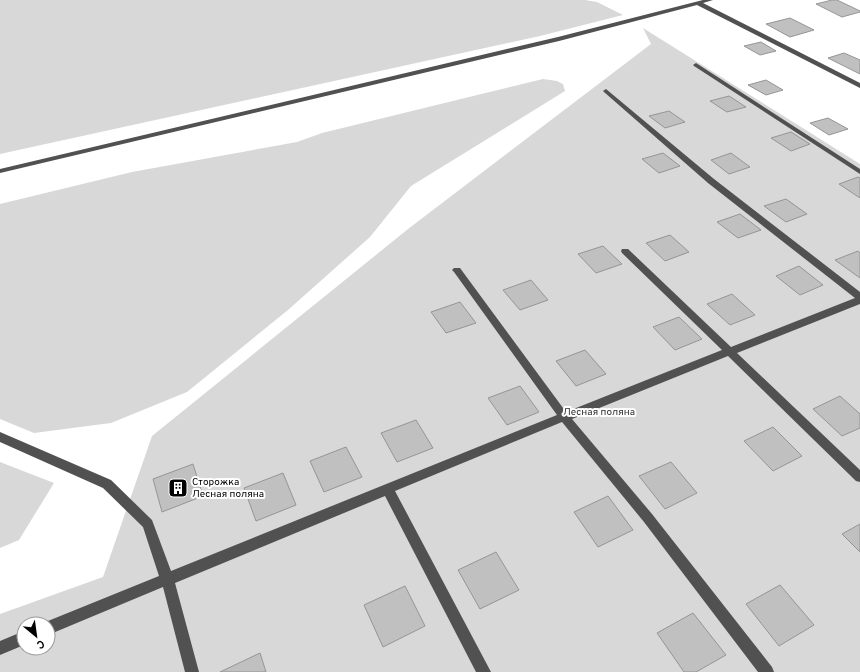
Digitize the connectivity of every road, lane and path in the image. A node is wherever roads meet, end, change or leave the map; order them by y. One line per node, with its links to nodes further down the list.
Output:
1 (710, 0): 2 (street)
2 (698, 3): 4 (street); 6 (street)
3 (696, 65): 7 (street)
4 (860, 86)
5 (606, 91): 10 (street)
6 (0, 170)
7 (860, 172)
8 (625, 251): 11 (street)
9 (458, 270): 12 (street)
10 (860, 298): 11 (street)
11 (728, 352): 12 (street); 14 (street)
12 (564, 417): 15 (street); 22 (street)
13 (0, 437): 16 (street)
14 (860, 477)
15 (388, 489): 16 (street); 21 (street)
16 (167, 579): 17 (street); 20 (street)
17 (56, 625)
18 (16, 641): 19 (street)
19 (0, 648)
20 (192, 672)
21 (484, 672)
22 (767, 672)

